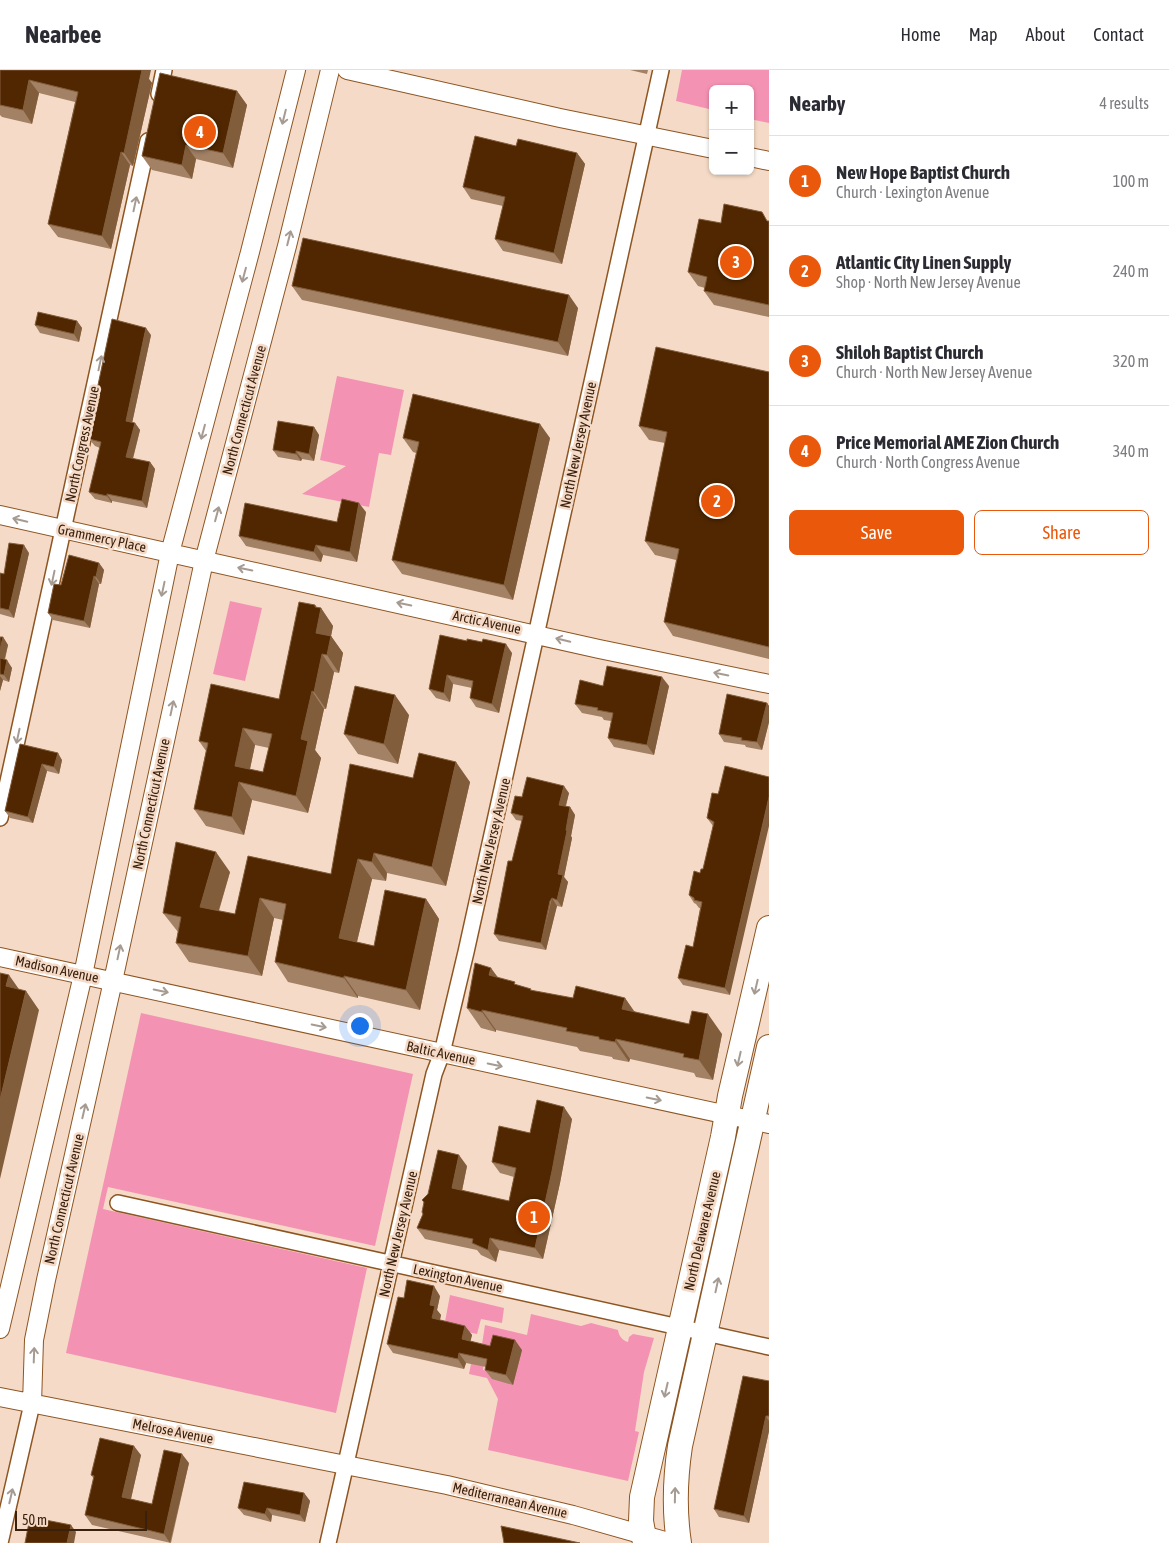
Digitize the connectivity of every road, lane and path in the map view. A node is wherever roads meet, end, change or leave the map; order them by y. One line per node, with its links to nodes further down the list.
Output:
1 (164, 70): 6 (street)
2 (296, 70): 14 (street, one-way to 14)
3 (330, 70): 15 (street, North Connecticut Avenue, one-way to 3)
4 (347, 70): 8 (street)
5 (661, 70): 8 (street, North New Jersey Avenue)
6 (156, 108)
7 (151, 128): 13 (street, North Congress Avenue, one-way to 7)
8 (646, 136): 9 (street); 16 (street, North New Jersey Avenue)
9 (709, 148)
10 (754, 158): 11 (street)
11 (769, 161)
12 (0, 515): 13 (street, Grammercy Place, one-way to 12)
13 (63, 530): 14 (street, Grammercy Place); 18 (street, North Congress Avenue, one-way to 18)
14 (170, 553): 15 (street, Grammercy Place); 21 (street, one-way to 21)
15 (204, 561): 16 (street, Arctic Avenue, one-way to 15); 22 (street, North Connecticut Avenue, one-way to 15)
16 (537, 634): 17 (street, Arctic Avenue, one-way to 16); 24 (street, North New Jersey Avenue)
17 (769, 684)
18 (0, 818)
19 (769, 928): 25 (highway, North Delaware Avenue, one-way to 25)
20 (0, 957): 21 (street, Madison Avenue)
21 (82, 975): 22 (street, Madison Avenue); 30 (street)
22 (113, 981): 24 (street, Baltic Avenue, one-way to 24); 34 (street, North Connecticut Avenue, one-way to 22)
23 (769, 1047): 26 (highway, North Delaware Avenue)
24 (442, 1053): 25 (street, Baltic Avenue, one-way to 25); 28 (street, North New Jersey Avenue)
25 (727, 1116): 26 (street, Baltic Avenue); 29 (highway, North Delaware Avenue)
26 (761, 1123): 31 (highway, North Delaware Avenue, one-way to 26)
27 (118, 1203): 28 (street, Lexington Avenue)
28 (391, 1263): 29 (street, Lexington Avenue); 35 (street, North New Jersey Avenue)
29 (680, 1327): 31 (street, Lexington Avenue); 36 (highway, North Delaware Avenue, one-way to 36)
30 (0, 1328)
31 (706, 1333): 32 (street, Lexington Avenue); 40 (highway, North Delaware Avenue, one-way to 31)
32 (769, 1348)
33 (0, 1397): 34 (street, Melrose Avenue)
34 (32, 1404): 35 (street, Melrose Avenue); 37 (street, North Connecticut Avenue, one-way to 34)
35 (346, 1465): 36 (street, Mediterranean Avenue); 38 (street, North New Jersey Avenue)
36 (644, 1539): 39 (street, Mediterranean Avenue)
37 (0, 1543)
38 (328, 1543)
39 (672, 1543)
40 (679, 1543)

